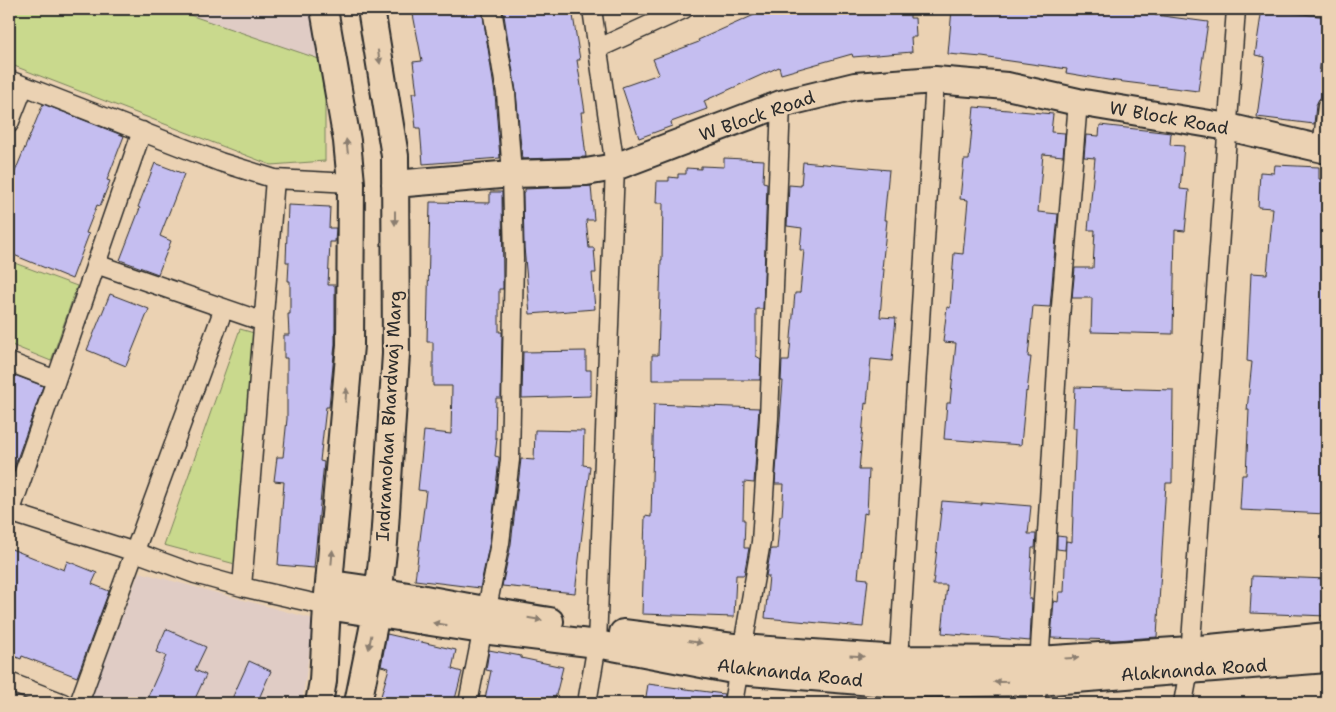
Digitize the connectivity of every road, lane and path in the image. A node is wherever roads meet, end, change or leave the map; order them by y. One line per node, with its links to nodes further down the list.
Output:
1 (324, 9): 20 (street, one-way to 1)
2 (371, 9): 21 (street, Indramohan Bhardwaj Marg, one-way to 21)
3 (492, 9): 18 (street)
4 (592, 9): 7 (street)
5 (684, 9): 7 (street)
6 (1236, 9): 14 (street)
7 (599, 48): 17 (street)
8 (936, 80): 10 (street, W Block Road); 11 (street, W Block Road); 39 (street)
9 (16, 83): 13 (street); 15 (street)
10 (1078, 102): 14 (street, W Block Road); 40 (street)
11 (781, 104): 17 (street, W Block Road); 36 (street)
12 (1327, 106): 16 (street)
13 (9, 124)
14 (1228, 127): 16 (street, W Block Road); 37 (street)
15 (142, 132): 19 (street); 22 (street)
16 (1324, 149)
17 (616, 167): 18 (street, W Block Road); 34 (street)
18 (512, 174): 21 (street, W Block Road); 32 (street)
19 (275, 179): 20 (street); 24 (street)
20 (351, 183): 30 (street, one-way to 20)
21 (395, 184): 31 (street, Indramohan Bhardwaj Marg, one-way to 31)
22 (96, 264): 23 (street); 26 (street)
23 (224, 308): 24 (street); 28 (street)
24 (264, 322): 29 (street)
25 (9, 362): 26 (street)
26 (56, 380): 27 (street)
27 (9, 512): 28 (street)
28 (135, 552): 29 (street); 42 (street)
29 (242, 587): 30 (street)
30 (328, 595): 31 (street, Alaknanda Road); 43 (street)
31 (377, 602): 32 (street, Alaknanda Road); 44 (street, Indramohan Bhardwaj Marg, one-way to 44)
32 (484, 621): 34 (street, Alaknanda Road); 45 (street)
33 (1327, 636): 37 (street)
34 (597, 637): 36 (street, Alaknanda Road); 46 (street)
35 (1327, 659): 37 (street, Alaknanda Road)
36 (740, 660): 39 (street, Alaknanda Road); 47 (street)
37 (1190, 660): 40 (street, Alaknanda Road); 48 (street)
38 (9, 682): 41 (street)
39 (897, 682): 40 (street, Alaknanda Road)
40 (1037, 682)
41 (63, 703)
42 (79, 703)
43 (319, 703)
44 (358, 703)
45 (468, 703)
46 (587, 703)
47 (733, 703)
48 (1183, 703)

